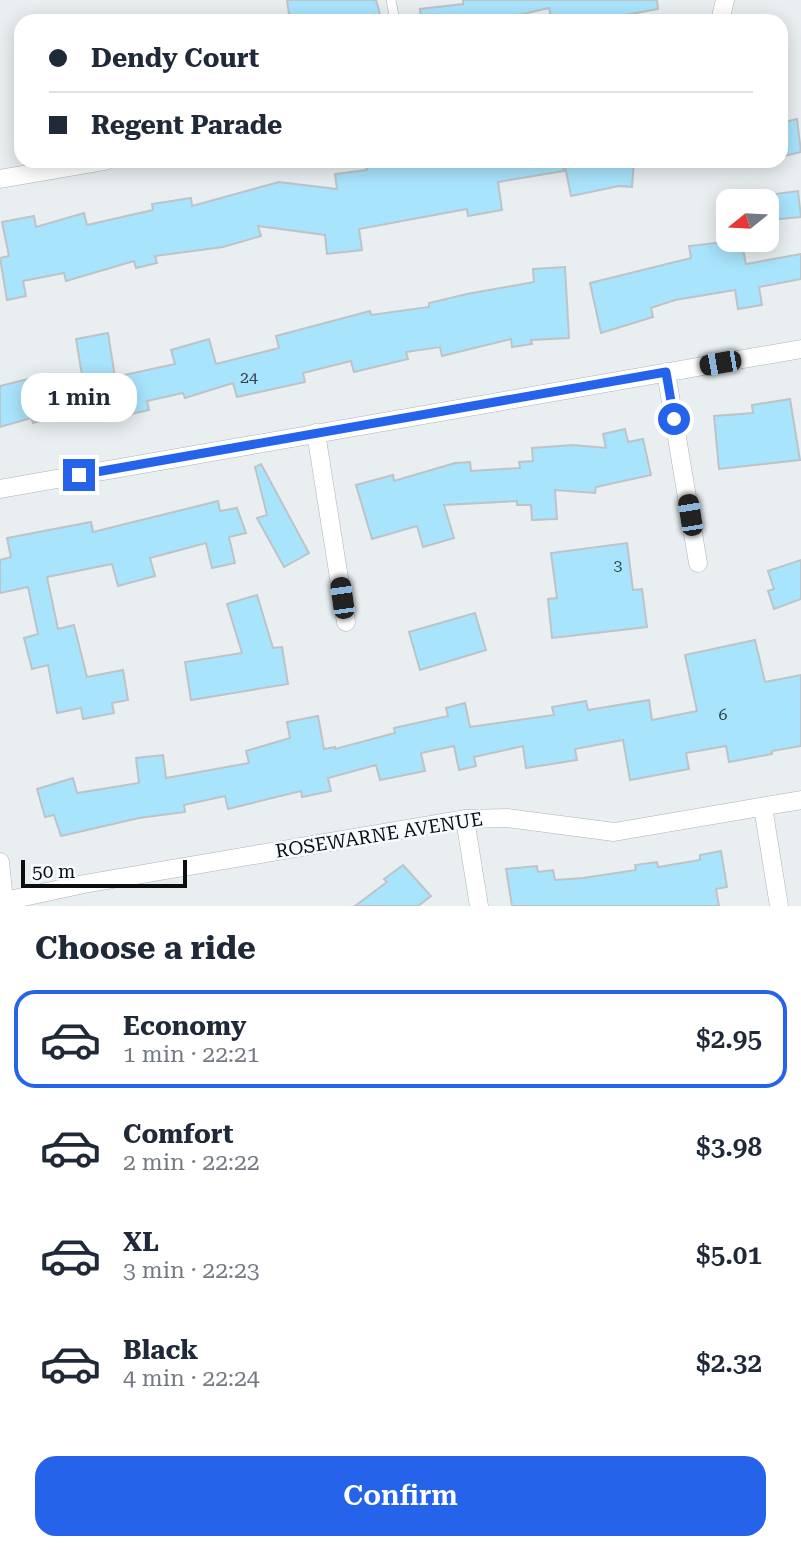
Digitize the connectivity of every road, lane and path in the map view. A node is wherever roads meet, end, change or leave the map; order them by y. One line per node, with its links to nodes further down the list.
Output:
1 (64, 168): 2 (street)
2 (0, 179)
3 (801, 349): 4 (street)
4 (666, 372): 5 (street); 7 (street)
5 (317, 433): 6 (street); 8 (street)
6 (0, 488)
7 (698, 563)
8 (346, 622)
9 (801, 800): 10 (street, ROSEWARNE AVENUE)
10 (763, 807): 11 (street, ROSEWARNE AVENUE); 15 (street)
11 (465, 819): 13 (street, ROSEWARNE AVENUE); 14 (street)
12 (0, 862): 13 (street)
13 (2, 901)
14 (479, 906)
15 (779, 906)

